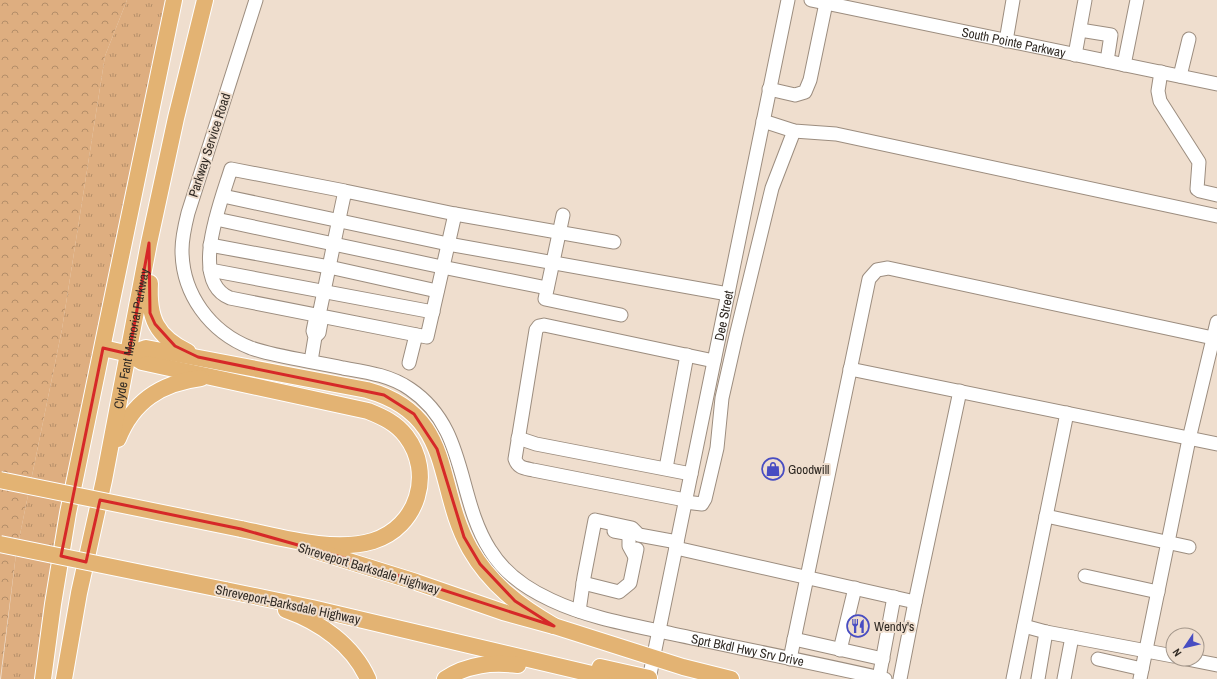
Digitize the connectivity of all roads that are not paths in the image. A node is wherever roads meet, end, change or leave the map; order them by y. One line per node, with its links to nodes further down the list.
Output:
1 (174, 0): 54 (main road, Clyde Fant Memorial Parkway)
2 (205, 0): 32 (main road, Clyde Fant Memorial Parkway)
3 (256, 0): 58 (street, Parkway Service Road)
4 (788, 0): 19 (street, Dee Street)
5 (811, 0): 9 (street, South Pointe Parkway)
6 (1013, 0): 12 (street)
7 (1085, 0): 10 (street)
8 (1137, 0): 15 (street)
9 (826, 3): 12 (street, South Pointe Parkway); 19 (street)
10 (1080, 30): 13 (street); 14 (street)
11 (1188, 39): 17 (street)
12 (1006, 41): 13 (street, South Pointe Parkway)
13 (1076, 55): 14 (street, South Pointe Parkway)
14 (1107, 61): 15 (street, South Pointe Parkway)
15 (1124, 65): 16 (street, South Pointe Parkway)
16 (1161, 72): 17 (street, South Pointe Parkway); 23 (street)
17 (1180, 76): 18 (street, South Pointe Parkway)
18 (1217, 84)
19 (769, 89): 20 (street, Dee Street)
20 (763, 121): 21 (street); 36 (street, Dee Street)
21 (794, 131): 27 (street); 37 (street)
22 (345, 191): 24 (street); 25 (street); 29 (street)
23 (1217, 195)
24 (223, 196): 28 (street); 29 (street)
25 (455, 214): 30 (street); 34 (street)
26 (563, 215): 30 (street)
27 (1217, 216)
28 (216, 219): 33 (street); 35 (street)
29 (339, 220): 33 (street); 34 (street)
30 (558, 232): 31 (street); 38 (street)
31 (614, 242)
32 (149, 243): 55 (main road, Clyde Fant Memorial Parkway); 57 (main road)
33 (334, 244): 39 (street); 40 (street)
34 (448, 244): 38 (street); 40 (street)
35 (210, 245): 39 (street); 41 (street)
36 (737, 249): 37 (street); 45 (street, Dee Street)
37 (757, 254): 52 (street)
38 (552, 263): 42 (street); 45 (street)
39 (329, 267): 43 (street); 44 (street)
40 (442, 267): 42 (street); 43 (street)
41 (210, 270): 44 (street); 48 (street)
42 (547, 288): 47 (street)
43 (437, 291): 46 (street)
44 (324, 292): 46 (street); 48 (street)
45 (728, 294): 50 (street, Dee Street)
46 (433, 312): 51 (street)
47 (621, 315)
48 (319, 316): 51 (street); 58 (street)
49 (1217, 322): 53 (street)
50 (720, 333): 52 (street); 59 (street, Dee Street)
51 (416, 335): 60 (street)
52 (736, 336): 65 (street)
53 (1213, 338): 61 (street); 68 (street)
54 (102, 348): 55 (main road); 115 (main road, Clyde Fant Memorial Parkway)
55 (129, 354): 57 (main road); 62 (main road); 73 (main road, Clyde Fant Memorial Parkway)
56 (687, 355): 59 (street); 67 (street); 70 (street)
57 (198, 358): 92 (main road)
58 (311, 361): 91 (street, Sprt Bkdl Hwy Srv Drive)
59 (714, 362): 64 (street, Dee Street)
60 (409, 363)
61 (850, 369): 63 (street); 84 (street)
62 (207, 377): 73 (main road); 76 (main road)
63 (960, 391): 66 (street); 90 (street)
64 (707, 394): 65 (street); 71 (street, Dee Street)
65 (722, 398): 74 (street)
66 (1067, 413): 68 (street); 75 (street)
67 (518, 438): 70 (street); 74 (street)
68 (1189, 439): 69 (street); 78 (street)
69 (1217, 444)
70 (666, 468): 71 (street)
71 (690, 474): 74 (street, Dee Street)
72 (0, 480): 76 (main road, Shreveport Barksdale Highway, bridge)
73 (104, 480): 112 (main road, Clyde Fant Memorial Parkway)
74 (685, 501): 80 (street, Dee Street)
75 (1046, 516): 78 (street); 93 (street)
76 (240, 529): 92 (main road, Shreveport Barksdale Highway)
77 (639, 535): 80 (street); 82 (street); 85 (street)
78 (1168, 542): 81 (street); 88 (street)
79 (0, 544): 87 (main road, Shreveport-Barksdale Highway, bridge)
80 (676, 545): 84 (street); 94 (street, Dee Street)
81 (1189, 547)
82 (635, 557): 85 (street); 85 (street)
83 (1085, 576): 88 (street)
84 (807, 578): 86 (street); 97 (street)
85 (583, 580): 91 (street)
86 (855, 588): 89 (street); 98 (street)
87 (225, 590): 100 (main road, Shreveport-Barksdale Highway); 116 (main road)
88 (1158, 592): 99 (street)
89 (894, 597): 90 (street); 105 (street)
90 (914, 602): 120 (street)
91 (580, 611): 94 (street, Sprt Bkdl Hwy Srv Drive)
92 (554, 626): 103 (main road, Shreveport Barksdale Highway)
93 (1024, 626): 95 (street); 121 (street)
94 (659, 631): 103 (street); 104 (street, Sprt Bkdl Hwy Srv Drive)
95 (1046, 632): 96 (street); 122 (street)
96 (1072, 637): 99 (street); 123 (street)
97 (794, 639): 98 (street); 104 (street)
98 (840, 650): 101 (street)
99 (1146, 651): 102 (street); 111 (street)
100 (503, 654): 109 (main road, Shreveport-Barksdale Highway); 113 (main road)
101 (860, 654): 105 (street); 110 (street)
102 (1165, 655)
103 (653, 658): 113 (street); 119 (main road, Shreveport Barksdale Highway)
104 (790, 659): 110 (street, Sprt Bkdl Hwy Srv Drive)
105 (883, 659): 114 (street)
106 (1098, 659): 111 (street)
107 (1205, 663): 108 (street)
108 (1217, 665)
109 (574, 670): 117 (main road); 118 (main road)
110 (856, 672): 114 (street, Sprt Bkdl Hwy Srv Drive)
111 (1141, 674)
112 (65, 676)
113 (649, 678)
114 (882, 678)
115 (43, 679)
116 (368, 679)
117 (445, 679)
118 (613, 679)
119 (731, 679)
120 (900, 679)
121 (1013, 679)
122 (1038, 679)
123 (1064, 679)

